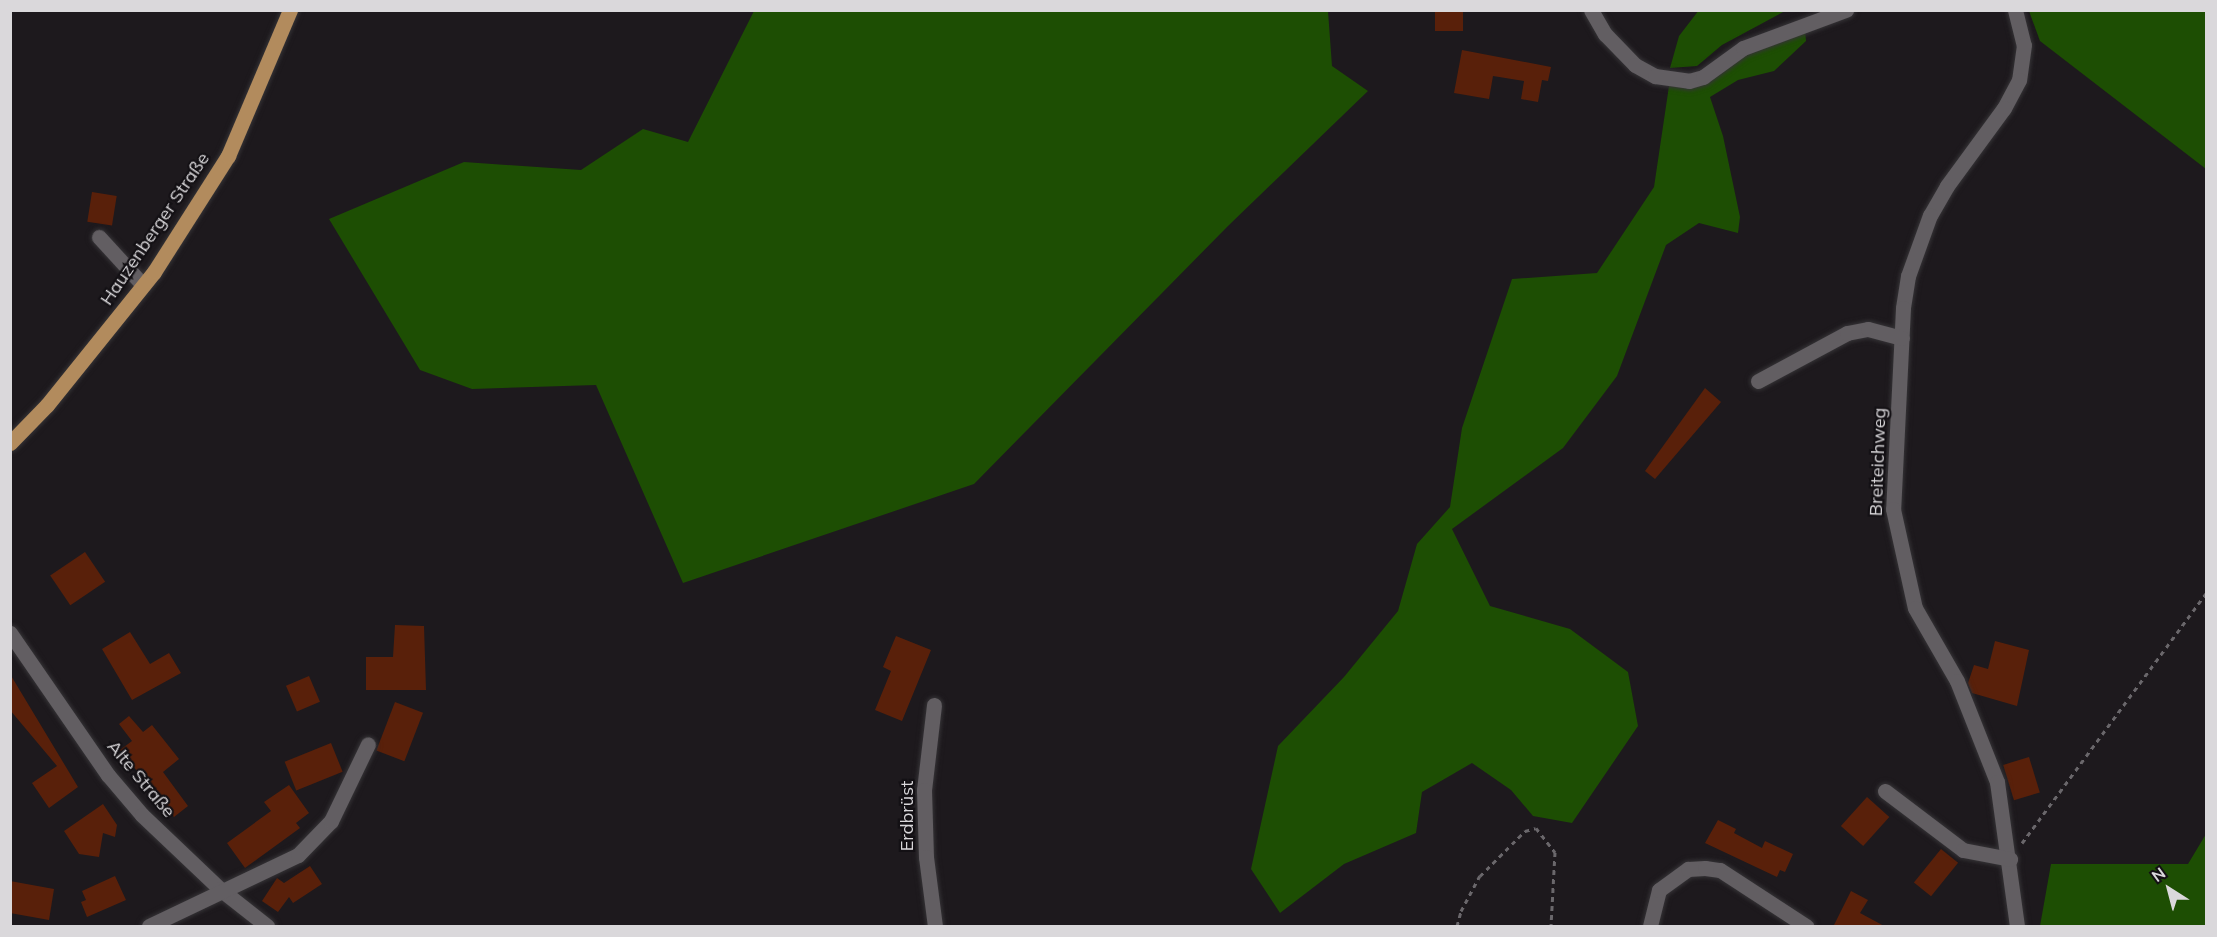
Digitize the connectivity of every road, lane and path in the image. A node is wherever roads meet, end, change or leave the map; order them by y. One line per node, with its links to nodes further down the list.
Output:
1 (290, 10): 6 (main road, Hauzenberger Straße)
2 (1591, 10): 3 (street)
3 (1846, 10)
4 (2015, 10): 7 (street, Breiteichweg)
5 (99, 237): 6 (street)
6 (143, 285): 9 (main road, Hauzenberger Straße)
7 (1902, 338): 8 (street); 15 (street, Breiteichweg)
8 (1758, 381)
9 (10, 443)
10 (2206, 593): 15 (path)
11 (10, 633): 16 (street, Alte Straße)
12 (934, 705): 19 (street, Erdbrüst)
13 (368, 744): 16 (street)
14 (1885, 791): 15 (street)
15 (2010, 859): 24 (street, Breiteichweg)
16 (220, 889): 17 (street); 18 (street, Alte Straße)
17 (149, 927)
18 (267, 927)
19 (935, 927)
20 (1457, 927): 21 (path)
21 (1551, 927)
22 (1650, 927): 23 (street)
23 (1806, 927)
24 (2018, 927)

